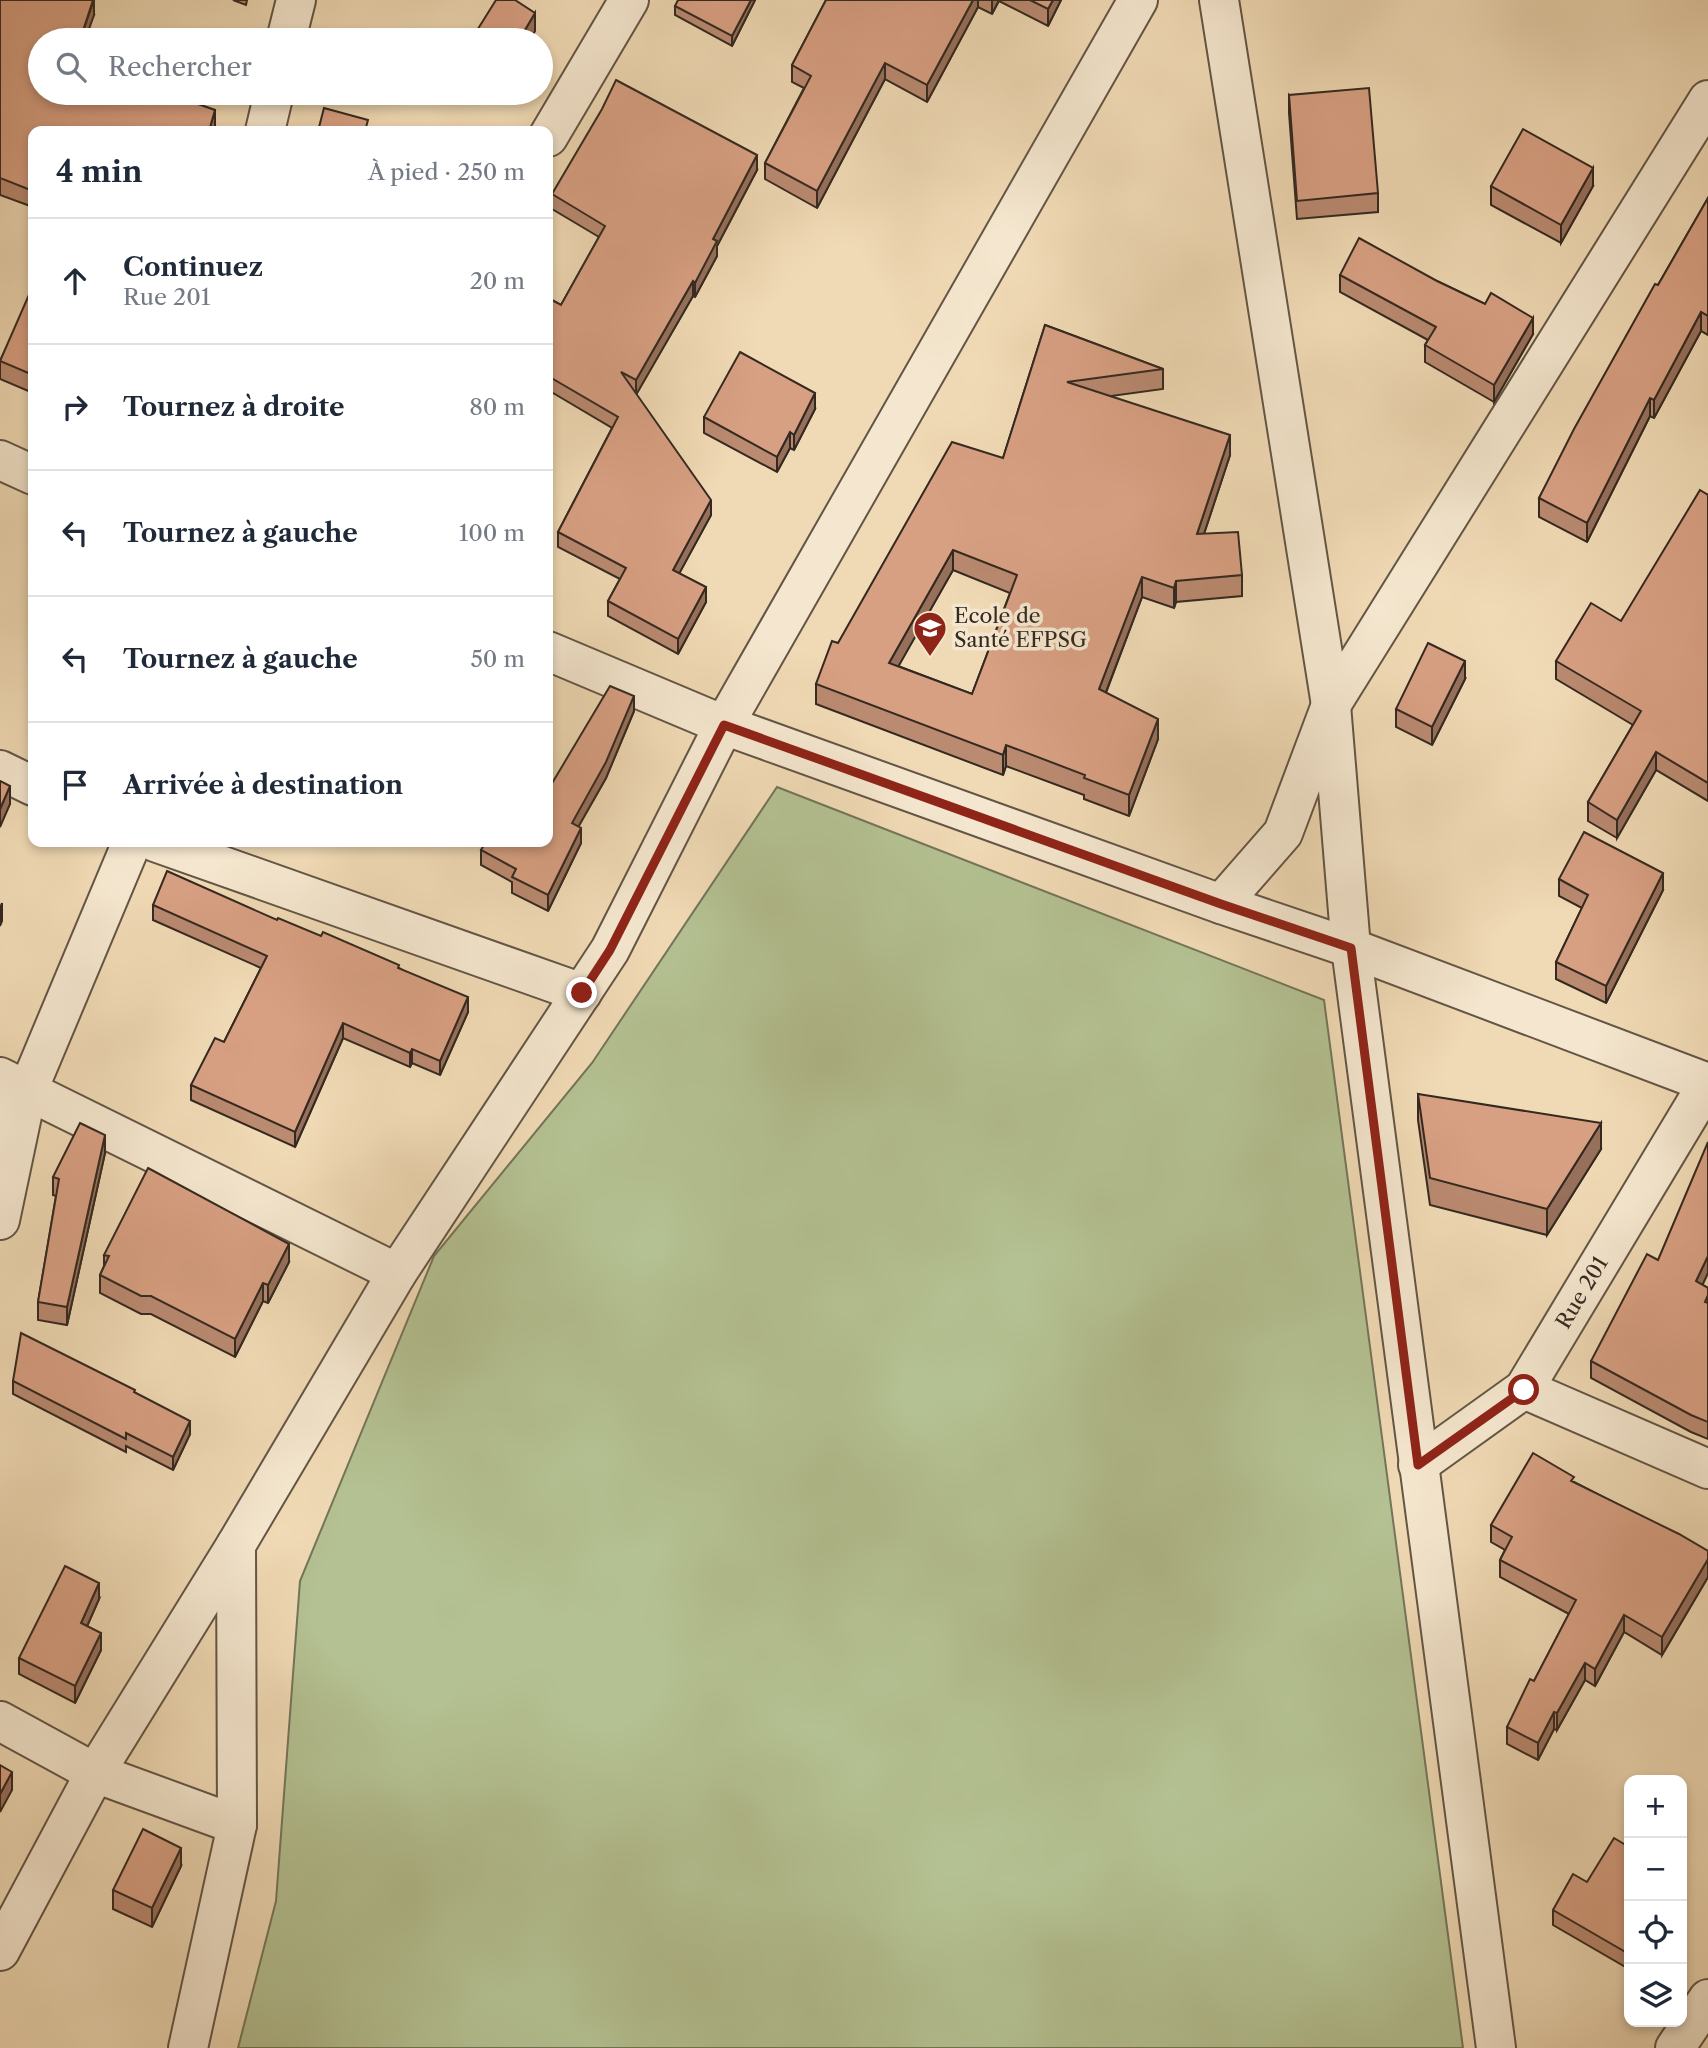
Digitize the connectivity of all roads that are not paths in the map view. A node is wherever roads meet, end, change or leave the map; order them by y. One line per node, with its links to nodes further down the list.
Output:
1 (296, 0): 5 (street)
2 (629, 0): 9 (street)
3 (1138, 0): 14 (street)
4 (1219, 0): 13 (street)
5 (289, 28)
6 (1708, 100): 13 (street)
7 (271, 105): 8 (street)
8 (266, 126)
9 (553, 129)
10 (0, 460): 11 (street)
11 (28, 473)
12 (553, 652): 14 (street)
13 (1331, 705): 19 (street); 20 (street)
14 (724, 725): 19 (street); 21 (street)
15 (0, 770): 16 (street)
16 (28, 784)
17 (130, 847): 23 (street)
18 (169, 847): 21 (street)
19 (1221, 904): 20 (street)
20 (1351, 948): 22 (street); 28 (street)
21 (582, 993): 26 (street)
22 (1708, 1083): 27 (street, Rue 201)
23 (14, 1084): 24 (street); 25 (street); 26 (street)
24 (0, 1134)
25 (0, 1220)
26 (397, 1273): 30 (street)
27 (1524, 1390): 28 (street, Rue 201); 29 (street)
28 (1418, 1465): 37 (street)
29 (1708, 1469)
30 (236, 1545): 32 (street); 33 (street)
31 (0, 1721): 32 (street)
32 (95, 1773): 33 (street); 34 (street)
33 (237, 1825): 36 (street)
34 (0, 1951)
35 (1708, 1999): 38 (street)
36 (188, 2048)
37 (1496, 2048)
38 (1675, 2048)

